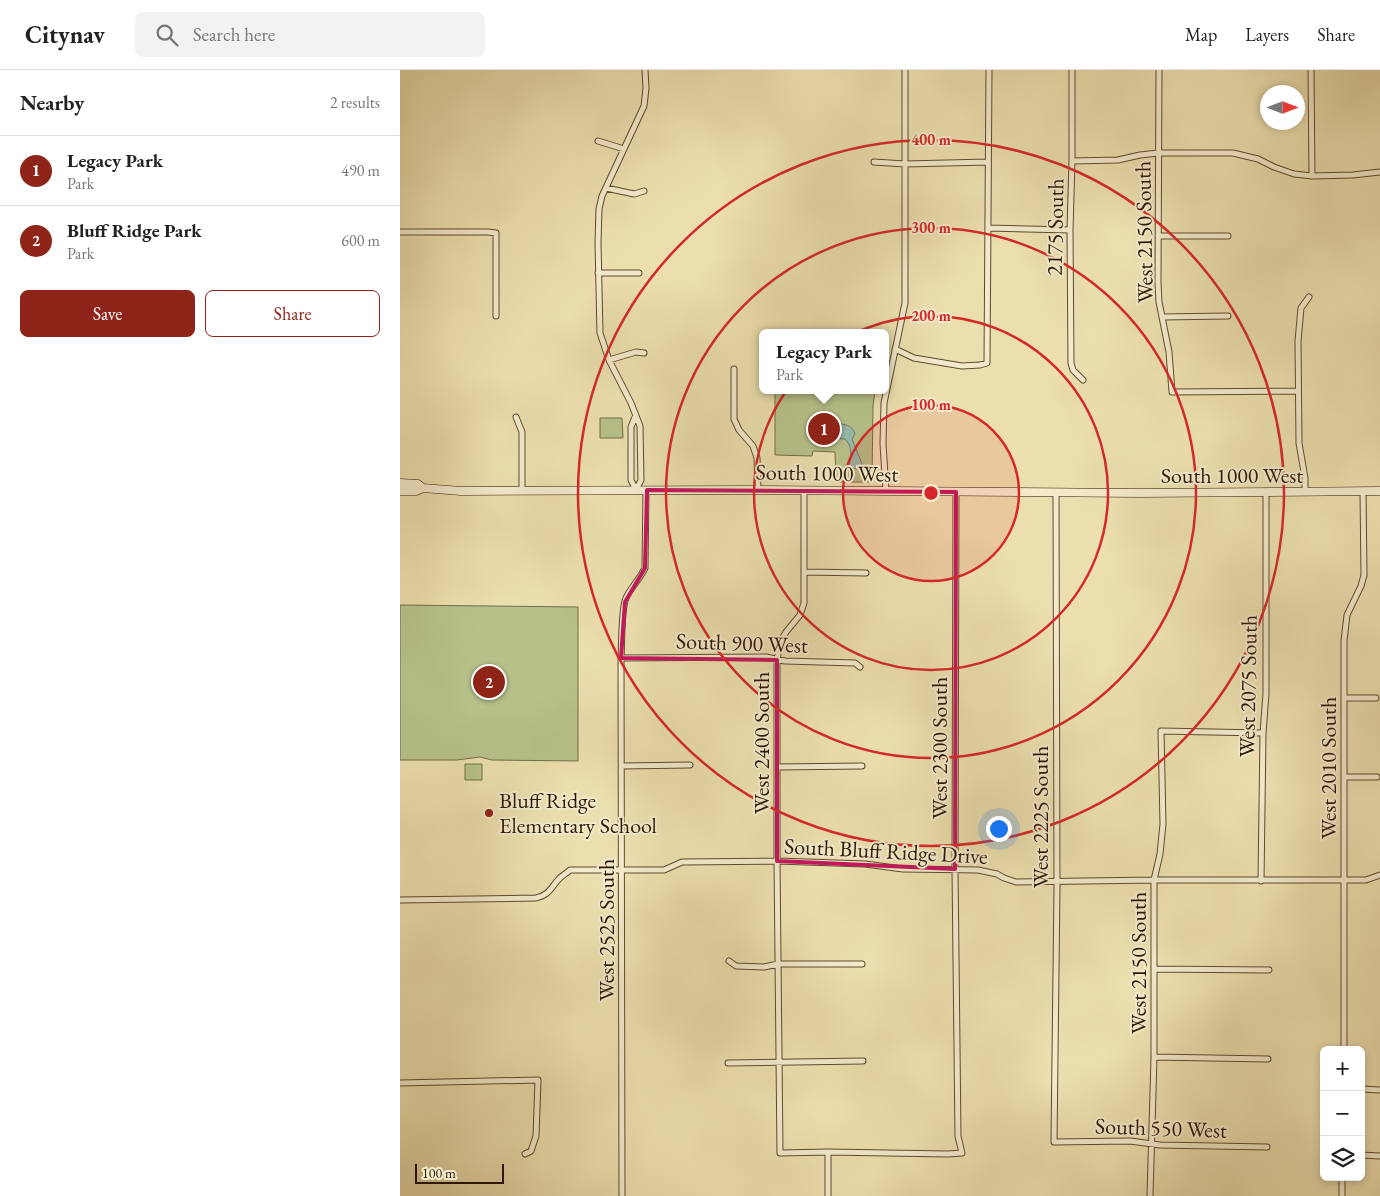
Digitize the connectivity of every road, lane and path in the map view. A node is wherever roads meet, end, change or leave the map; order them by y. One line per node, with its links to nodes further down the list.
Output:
1 (645, 70): 8 (street)
2 (905, 70): 13 (street)
3 (989, 70): 12 (street)
4 (1072, 70): 10 (street, 2175 South)
5 (1159, 70): 9 (street, West 2150 South)
6 (1311, 70): 15 (street)
7 (598, 141): 8 (street)
8 (624, 149): 16 (street)
9 (1158, 154): 10 (street); 15 (street); 21 (street, West 2150 South)
10 (1072, 161): 19 (street, 2175 South)
11 (874, 162): 13 (street)
12 (988, 162): 13 (street); 18 (street)
13 (906, 164): 29 (street)
14 (1380, 172): 15 (street)
15 (1312, 176)
16 (606, 188): 17 (street); 23 (street)
17 (644, 191)
18 (988, 228): 19 (street); 29 (street)
19 (1070, 230): 34 (street, 2175 South)
20 (400, 232): 26 (street)
21 (1158, 236): 22 (street); 28 (street, West 2150 South)
22 (1228, 236)
23 (598, 273): 24 (street); 31 (street)
24 (639, 273)
25 (1309, 297): 35 (street)
26 (496, 316)
27 (1228, 316): 28 (street)
28 (1162, 317): 35 (street, West 2150 South)
29 (895, 349): 33 (street)
30 (644, 353): 31 (street)
31 (609, 360): 38 (street)
32 (734, 369): 44 (street)
33 (889, 378)
34 (1083, 380)
35 (1298, 391): 53 (street)
36 (886, 394): 49 (street)
37 (516, 417): 41 (street)
38 (636, 417): 42 (street); 42 (street)
39 (400, 483): 40 (main road, South 1000 West)
40 (424, 488): 41 (main road, South 1000 West); 46 (main road, South 1000 West)
41 (522, 490): 42 (main road, South 1000 West)
42 (636, 490): 43 (main road, South 1000 West)
43 (646, 490): 44 (main road, South 1000 West); 56 (street, West 2525 South)
44 (758, 490): 45 (main road, South 1000 West)
45 (804, 490): 49 (main road, South 1000 West); 54 (street, West 2400 South)
46 (400, 491)
47 (1363, 491): 48 (main road, South 1000 West); 53 (main road, South 1000 West); 59 (street, West 2010 South)
48 (1380, 491)
49 (886, 492): 50 (main road, South 1000 West)
50 (956, 492): 51 (main road, South 1000 West); 69 (street, West 2300 South)
51 (1056, 492): 52 (main road, South 1000 West); 74 (street, West 2225 South)
52 (1266, 492): 53 (main road, South 1000 West); 61 (street, West 2075 South)
53 (1305, 492)
54 (805, 572): 55 (street); 57 (street, West 2400 South)
55 (866, 573)
56 (622, 658): 57 (street, South 900 West); 63 (street, West 2525 South)
57 (777, 660): 58 (street, South 900 West); 65 (street, West 2400 South)
58 (860, 666)
59 (1345, 698): 60 (street); 66 (street, West 2010 South)
60 (1376, 698)
61 (1263, 733): 72 (street, West 2150 South); 75 (street, West 2075 South)
62 (690, 765): 63 (street)
63 (622, 766): 70 (street, West 2525 South)
64 (862, 766): 65 (street)
65 (777, 767): 68 (street, West 2400 South)
66 (1345, 777): 67 (street); 73 (street, West 2010 South)
67 (1377, 777)
68 (777, 861): 69 (street, South Bluff Ridge Drive); 70 (street, South Bluff Ridge Drive); 78 (street, West 2400 South)
69 (955, 869): 74 (street, South Bluff Ridge Drive); 94 (street, West 2300 South)
70 (622, 870): 76 (street, South Bluff Ridge Drive); 99 (street, West 2525 South)
71 (1380, 875): 73 (street, South Bluff Ridge Drive)
72 (1154, 880): 74 (street, South Bluff Ridge Drive); 75 (street, South Bluff Ridge Drive); 80 (street, West 2150 South)
73 (1345, 880): 75 (street, South Bluff Ridge Drive); 82 (street, West 2010 South)
74 (1057, 881): 91 (street, West 2225 South)
75 (1261, 881)
76 (400, 900)
77 (729, 961): 78 (street)
78 (778, 964): 79 (street); 86 (street, West 2400 South)
79 (862, 964)
80 (1155, 969): 81 (street); 83 (street, West 2150 South)
81 (1269, 970)
82 (1344, 1046)
83 (1154, 1057): 84 (street); 92 (street, West 2150 South)
84 (1268, 1059)
85 (863, 1061): 86 (street)
86 (779, 1062): 87 (street); 94 (street, West 2400 South)
87 (728, 1063)
88 (400, 1083): 95 (street)
89 (1365, 1089): 90 (street)
90 (1380, 1090)
91 (1054, 1142): 92 (street, South 550 West)
92 (1153, 1145): 93 (street, South 550 West); 101 (street, West 2150 South)
93 (1267, 1147)
94 (828, 1152): 100 (street)
95 (525, 1154)
96 (1365, 1155): 97 (street)
97 (1380, 1156)
98 (1342, 1181): 102 (street)
99 (622, 1196)
100 (828, 1196)
101 (1150, 1196)
102 (1342, 1196)

